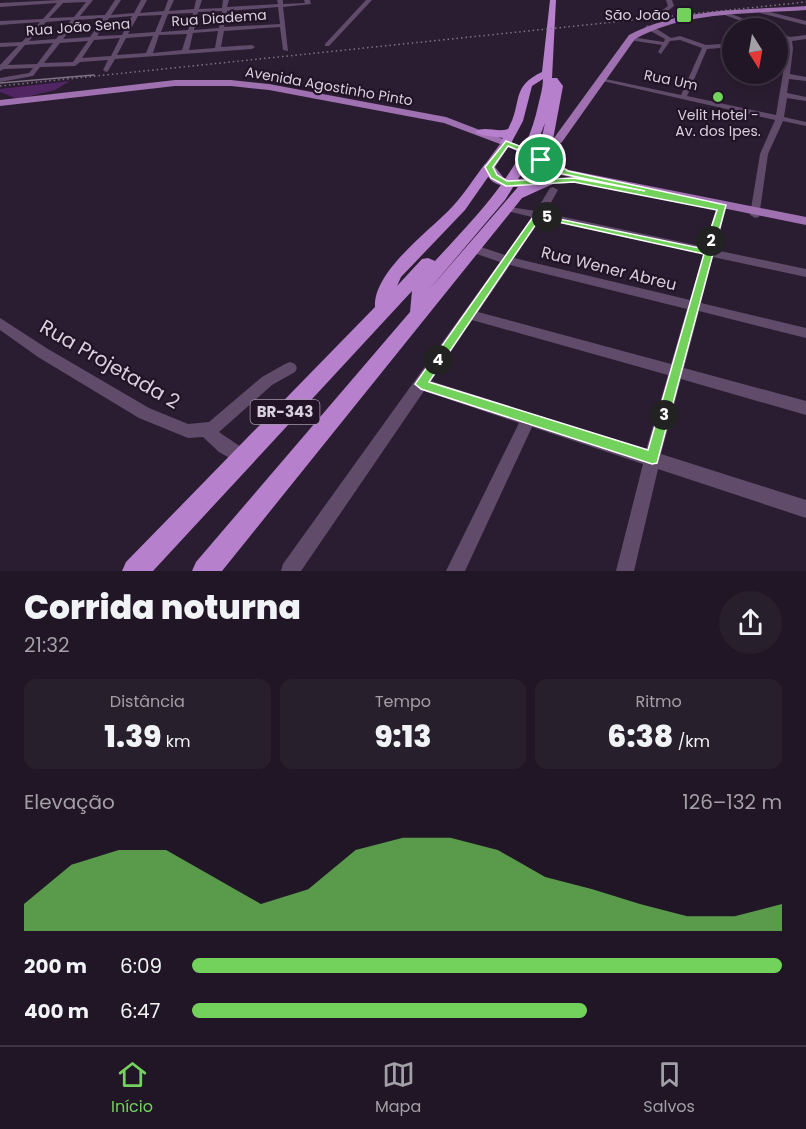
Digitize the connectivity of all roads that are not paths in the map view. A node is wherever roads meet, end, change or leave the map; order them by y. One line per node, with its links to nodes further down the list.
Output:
1 (9, 0): 16 (street)
2 (90, 0): 11 (street); 27 (street)
3 (118, 0): 26 (street)
4 (144, 0): 24 (street)
5 (171, 0): 22 (street)
6 (199, 0): 20 (street)
7 (226, 0): 18 (street)
8 (369, 0): 50 (street)
9 (553, 0): 67 (highway, BR-343)
10 (669, 0): 30 (street)
11 (63, 1): 12 (street); 29 (street)
12 (35, 2): 16 (street); 19 (street)
13 (307, 2): 14 (street)
14 (280, 3): 15 (street); 34 (street)
15 (253, 4): 18 (street); 35 (street)
16 (1, 6)
17 (806, 8): 21 (main road); 21 (main road)
18 (225, 9): 20 (street); 38 (street)
19 (26, 10)
20 (196, 11): 22 (street); 39 (street)
21 (766, 11): 23 (main road); 33 (street)
22 (166, 13): 24 (street); 40 (street)
23 (726, 14): 28 (street); 30 (main road); 36 (main road)
24 (136, 15): 26 (street); 41 (street)
25 (19, 16): 31 (street)
26 (107, 16): 27 (street); 42 (street)
27 (75, 18): 29 (street); 46 (street)
28 (737, 18)
29 (45, 20): 31 (street); 48 (street)
30 (662, 20): 71 (main road)
31 (13, 22): 32 (street); 37 (street)
32 (0, 23)
33 (806, 23)
34 (283, 25): 35 (street, Rua Diadema); 55 (street)
35 (252, 27): 38 (street, Rua Diadema); 52 (street)
36 (647, 27): 44 (main road); 47 (street)
37 (6, 28)
38 (222, 29): 39 (street, Rua Diadema); 54 (street)
39 (190, 32): 40 (street, Rua Diadema); 56 (street)
40 (157, 34): 41 (street, Rua João Sena); 59 (street)
41 (124, 36): 42 (street, Rua João Sena); 61 (street)
42 (93, 38): 46 (street, Rua João Sena); 62 (street)
43 (805, 38): 45 (street)
44 (631, 39): 47 (street); 71 (main road)
45 (789, 39): 58 (street)
46 (57, 40): 48 (street, Rua João Sena); 64 (street)
47 (667, 42): 53 (street); 57 (street)
48 (24, 43): 49 (street, Rua João Sena); 65 (street)
49 (0, 45)
50 (327, 45)
51 (722, 46): 53 (street)
52 (252, 47): 54 (street); 60 (street)
53 (705, 47): 74 (street)
54 (218, 49): 56 (street)
55 (286, 50)
56 (185, 52): 59 (street)
57 (661, 52)
58 (790, 53): 63 (street)
59 (149, 54): 61 (street)
60 (252, 55)
61 (113, 57): 62 (street); 66 (street)
62 (77, 62): 64 (street)
63 (788, 64)
64 (38, 65): 65 (street); 70 (street)
65 (1, 67)
66 (106, 70)
67 (547, 73): 79 (highway); 81 (highway, BR-343); 83 (highway)
68 (788, 76): 69 (street)
69 (806, 79)
70 (0, 80)
71 (601, 80): 74 (street, Rua Um); 83 (main road)
72 (785, 84): 73 (street)
73 (784, 95): 75 (street); 77 (street)
74 (684, 96): 77 (street, Rua Um)
75 (806, 99)
76 (0, 105): 80 (main road, Avenida Agostinho Pinto); 84 (main road, Avenida Agostinho Pinto)
77 (780, 118): 78 (street, Rua Um); 90 (street)
78 (806, 124)
79 (513, 131): 80 (highway); 82 (highway)
80 (481, 132): 82 (main road, Avenida Agostinho Pinto)
81 (528, 142): 82 (main road, Avenida Agostinho Pinto); 83 (main road, Avenida Agostinho Pinto); 84 (main road); 88 (highway, BR-343)
82 (506, 143): 84 (main road)
83 (543, 155): 85 (main road, Avenida Agostinho Pinto); 86 (main road)
84 (494, 160): 86 (main road, Avenida Agostinho Pinto); 99 (highway)
85 (589, 181): 87 (main road); 89 (main road)
86 (529, 183): 87 (main road); 88 (highway)
87 (552, 185): 88 (highway); 91 (street)
88 (502, 201): 91 (street); 93 (highway, BR-343); 95 (highway, BR-343)
89 (722, 207): 90 (main road); 94 (street)
90 (755, 214): 92 (main road)
91 (538, 215): 94 (street); 96 (street)
92 (806, 223)
93 (475, 249): 96 (street, Rua Wener Abreu); 100 (highway, BR-343)
94 (708, 252): 97 (street); 98 (street)
95 (441, 256): 99 (highway, BR-343); 100 (highway, BR-343)
96 (507, 260): 98 (street, Rua Wener Abreu); 101 (street)
97 (806, 273)
98 (694, 307): 103 (street, Rua Wener Abreu); 105 (street)
99 (384, 309): 110 (highway, BR-343)
100 (419, 314): 114 (highway, BR-343)
101 (469, 314): 105 (street); 106 (street)
102 (0, 323): 109 (street, Rua Projetada 2)
103 (806, 333)
104 (291, 368): 109 (street)
105 (676, 372): 107 (street); 111 (street)
106 (421, 384): 108 (street); 115 (street)
107 (806, 408)
108 (528, 420): 111 (street); 116 (street)
109 (206, 430): 110 (street)
110 (242, 457): 113 (highway, BR-343)
111 (652, 458): 112 (street); 117 (street)
112 (806, 509)
113 (135, 571)
114 (205, 571)
115 (290, 571)
116 (456, 571)
117 (625, 571)

